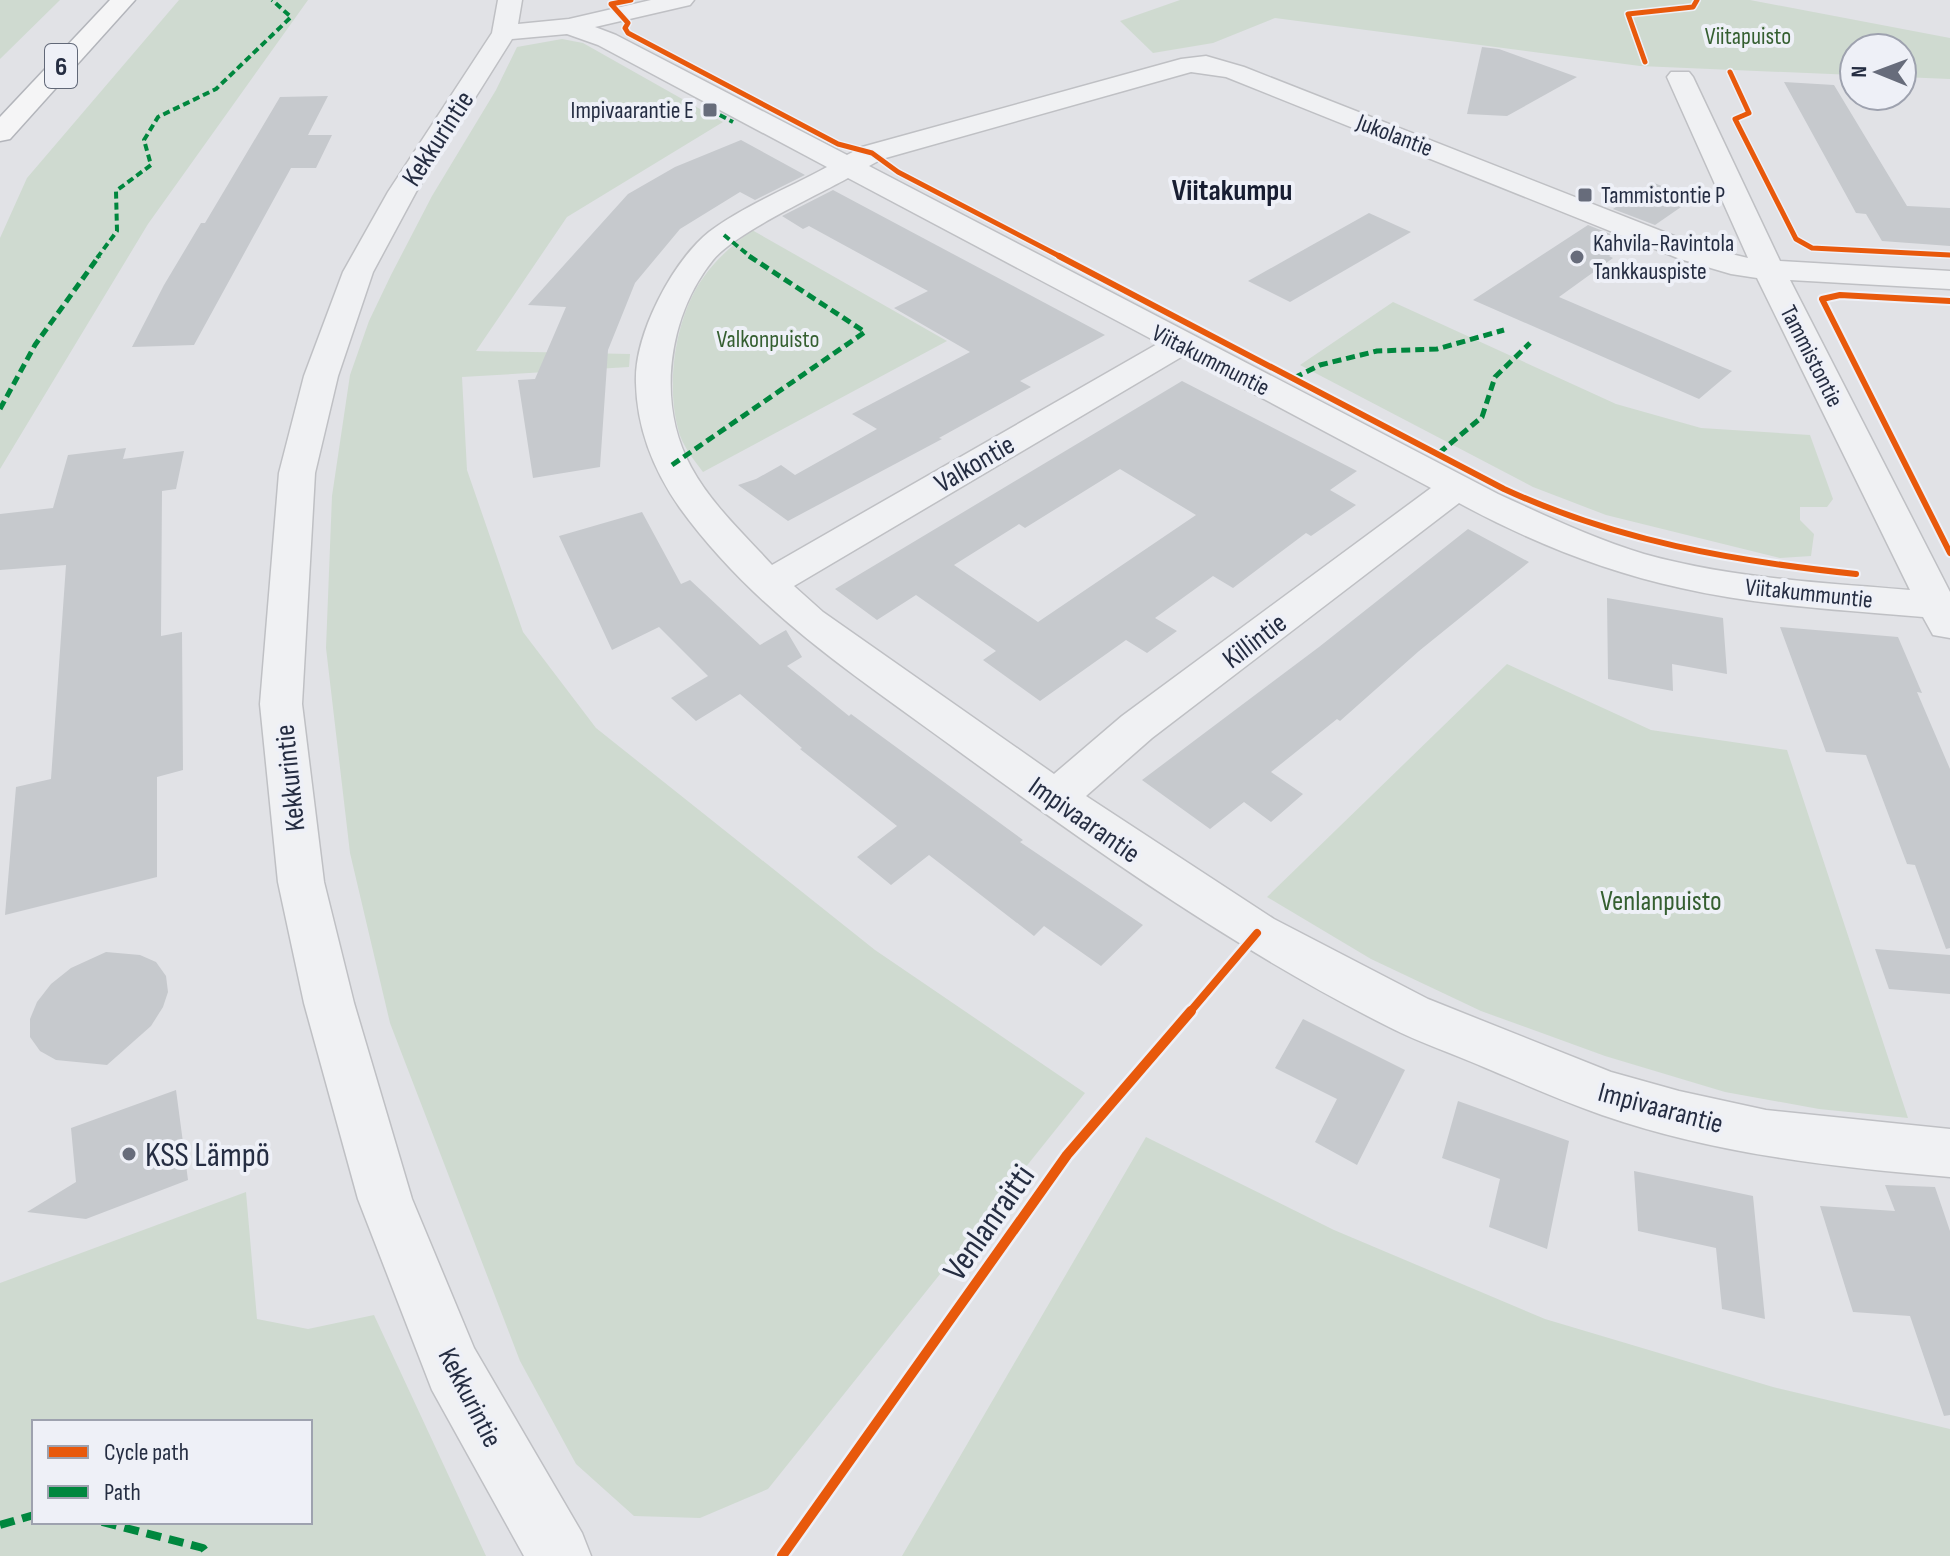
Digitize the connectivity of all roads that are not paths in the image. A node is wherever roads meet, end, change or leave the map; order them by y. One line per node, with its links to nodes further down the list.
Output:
1 (123, 0): 6 (highway, 6)
2 (682, 0): 4 (street)
3 (507, 17): 4 (street, Viitakummuntie); 16 (street, Kekkurintie)
4 (569, 26): 7 (street, Viitakummuntie)
5 (1680, 77): 8 (street, Tammistontie)
6 (0, 133)
7 (844, 167): 8 (street, Jukolantie); 10 (street, Viitakummuntie); 12 (street, Impivaarantie)
8 (1769, 270): 9 (street, Jukolantie); 13 (street, Tammistontie)
9 (1950, 280)
10 (1181, 344): 11 (street, Viitakummuntie); 12 (street, Valkontie)
11 (1457, 487): 13 (street, Viitakummuntie); 14 (street, Killintie)
12 (768, 584): 14 (street, Impivaarantie)
13 (1946, 614)
14 (1055, 798): 15 (street, Impivaarantie)
15 (1950, 1153)
16 (559, 1556)

